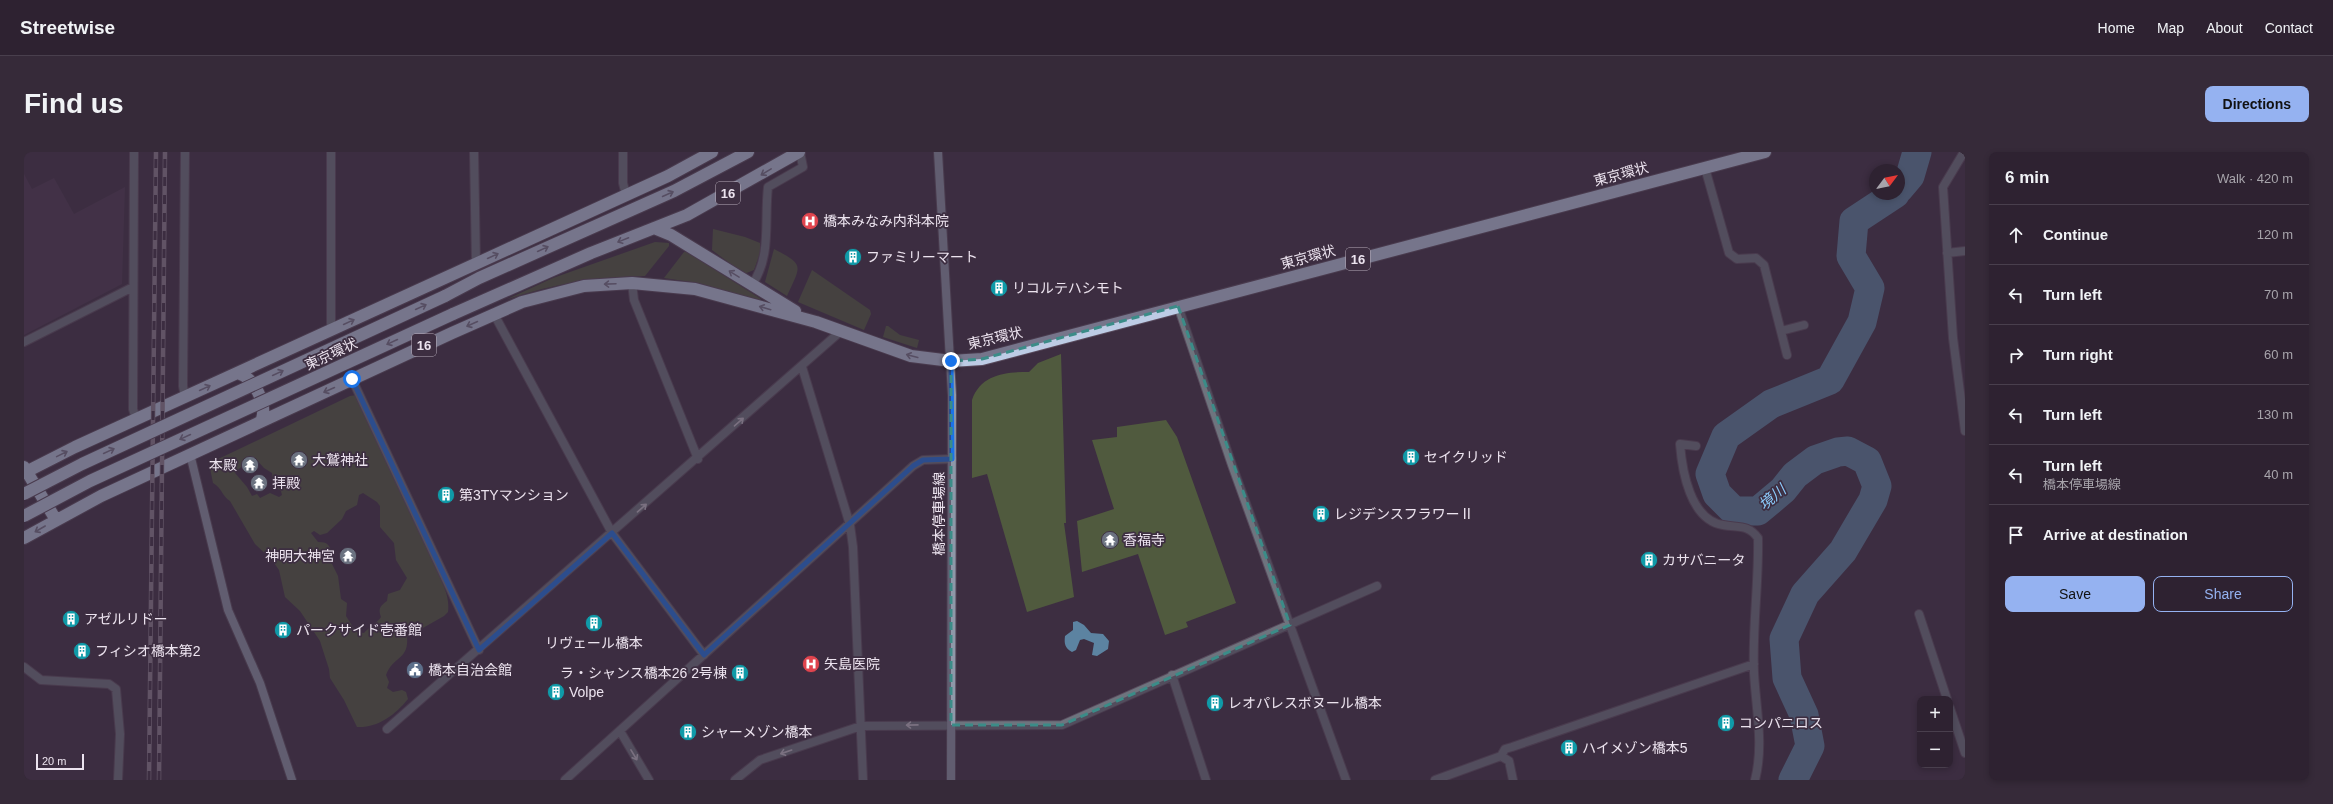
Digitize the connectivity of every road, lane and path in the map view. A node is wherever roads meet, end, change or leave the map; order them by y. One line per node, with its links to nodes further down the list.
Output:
1 (134, 152): 20 (street)
2 (185, 152): 34 (street)
3 (331, 152): 26 (street)
4 (474, 152): 17 (street)
5 (623, 152): 13 (street)
6 (712, 152): 13 (highway)
7 (748, 152): 43 (highway, 東京環状 / 16, one-way to 7, bridge)
8 (799, 152): 14 (highway, 16, one-way to 14); 19 (street)
9 (938, 152): 30 (main road, 橋本停車場線)
10 (1765, 152): 12 (highway, 東京環状 / 16)
11 (1964, 152): 16 (street)
12 (1705, 168): 21 (highway, 東京環状 / 16); 25 (street)
13 (626, 195): 17 (highway, one-way to 13)
14 (654, 228): 19 (highway, 16, one-way to 14); 44 (highway, 東京環状 / 16, one-way to 44, bridge)
15 (1965, 251): 16 (street)
16 (1947, 253): 37 (street)
17 (476, 264): 26 (highway, one-way to 17)
18 (632, 283): 22 (highway, 16, one-way to 22); 23 (highway, 16, one-way to 18); 40 (street)
19 (752, 285): 23 (highway, 16)
20 (133, 287): 28 (street); 35 (street)
21 (1178, 306): 30 (highway, 東京環状 / 16); 51 (street)
22 (494, 314): 33 (highway, 16, one-way to 33); 47 (street)
23 (816, 322): 27 (highway, 16)
24 (1804, 325): 25 (street)
25 (1781, 330): 29 (street)
26 (331, 331): 32 (highway)
27 (841, 331): 30 (highway, 16, one-way to 27); 31 (street)
28 (24, 342)
29 (1787, 355)
30 (951, 361): 41 (main road, 橋本停車場線)
31 (802, 367): 40 (street, one-way to 31); 46 (street)
32 (238, 373): 34 (highway, one-way to 32); 36 (highway)
33 (352, 379): 36 (highway, 16, one-way to 36); 52 (street)
34 (185, 397): 35 (highway)
35 (136, 419): 42 (highway, one-way to 35)
36 (262, 419): 39 (highway, 16)
37 (1965, 431)
38 (1696, 446): 54 (street)
39 (190, 454): 45 (highway, 16); 66 (main road)
40 (698, 459): 47 (street, one-way to 40)
41 (952, 459): 46 (street); 59 (main road, 橋本停車場線)
42 (25, 470): 45 (highway)
43 (24, 494)
44 (24, 516)
45 (56, 520): 48 (highway, 16, one-way to 48)
46 (850, 525): 53 (street); 60 (street)
47 (612, 533): 52 (street); 53 (street)
48 (24, 538)
49 (1377, 586): 51 (street)
50 (1919, 614): 57 (street)
51 (1290, 625): 56 (street); 73 (street)
52 (479, 650): 61 (street)
53 (704, 655): 62 (street)
54 (1754, 664): 64 (street); 76 (street)
55 (24, 667): 65 (street)
56 (1172, 675): 59 (street); 72 (street)
57 (1946, 696)
58 (1953, 717): 63 (street)
59 (951, 725): 60 (street, one-way to 60); 71 (main road, 橋本停車場線)
60 (861, 726): 69 (street, one-way to 69); 70 (street)
61 (388, 729)
62 (620, 730): 67 (street); 68 (street, one-way to 68)
63 (1965, 753)
64 (1501, 756): 74 (street); 75 (street)
65 (118, 780)
66 (292, 780)
67 (565, 780)
68 (649, 780)
69 (735, 780)
70 (863, 780)
71 (951, 780)
72 (1206, 780)
73 (1346, 780)
74 (1435, 780)
75 (1513, 780)
76 (1755, 780)

